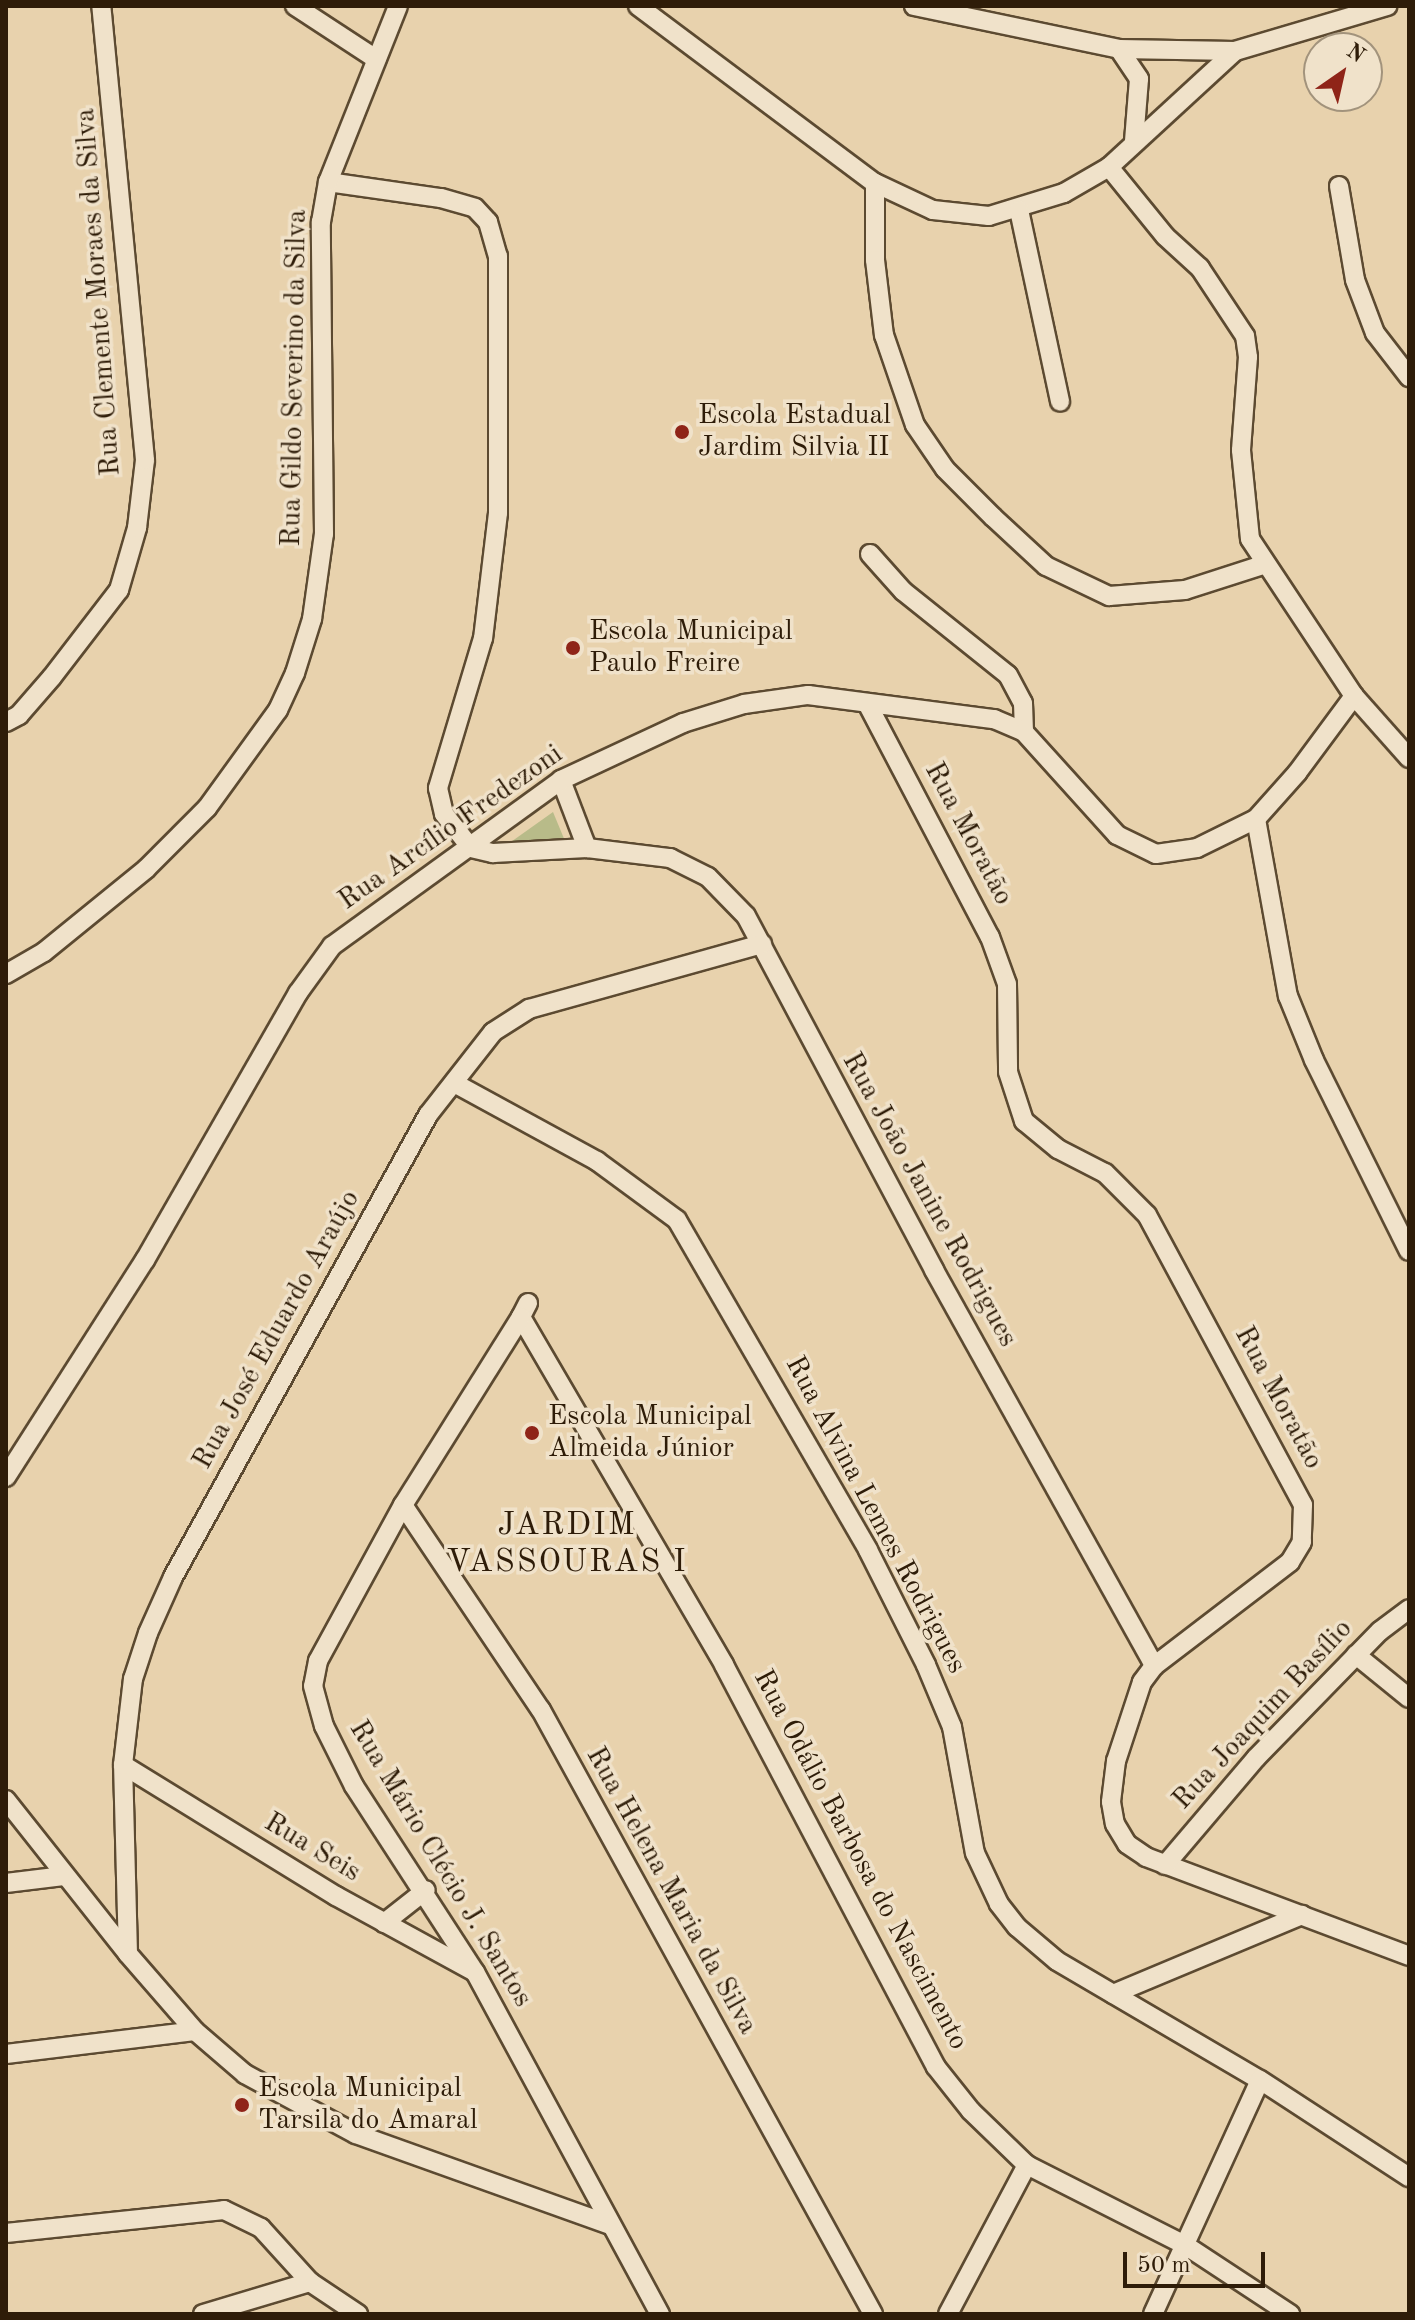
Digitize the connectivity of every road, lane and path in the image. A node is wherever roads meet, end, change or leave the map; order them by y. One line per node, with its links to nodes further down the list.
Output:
1 (101, 6): 23 (street, Rua Clemente Moraes da Silva)
2 (295, 6): 10 (street)
3 (398, 6): 10 (street, Rua Gildo Severino da Silva)
4 (638, 6): 14 (street)
5 (914, 6): 8 (street)
6 (1387, 6): 7 (street)
7 (1366, 9): 9 (street)
8 (1119, 49): 9 (street); 11 (street)
9 (1235, 51): 11 (street)
10 (376, 59): 13 (street, Rua Gildo Severino da Silva)
11 (1134, 141): 12 (street)
12 (1109, 167): 16 (street); 20 (street)
13 (328, 182): 28 (street); 31 (street, Rua Gildo Severino da Silva)
14 (875, 183): 16 (street); 20 (street)
15 (1339, 186): 17 (street)
16 (1019, 210): 18 (street)
17 (1409, 377)
18 (1060, 402)
19 (870, 554): 24 (street)
20 (1263, 565): 21 (street)
21 (1354, 696): 25 (street); 27 (street, Rua Arcílio Fredezoni)
22 (868, 705): 24 (street, Rua Arcílio Fredezoni); 26 (street, Rua Arcílio Fredezoni); 39 (street, Rua Moratão)
23 (6, 722)
24 (1024, 732): 27 (street, Rua Arcílio Fredezoni)
25 (1409, 758)
26 (561, 780): 28 (street, Rua Arcílio Fredezoni); 29 (street)
27 (1256, 819): 33 (street)
28 (471, 848): 29 (street, Rua João Janine Rodrigues); 35 (street, Rua Arcílio Fredezoni)
29 (587, 848): 30 (street, Rua João Janine Rodrigues)
30 (762, 944): 32 (street, Rua José Eduardo Araújo); 39 (street, Rua João Janine Rodrigues)
31 (6, 974)
32 (454, 1083): 41 (street, Rua José Eduardo Araújo); 52 (street, Rua Alvina Lemes Rodrigues)
33 (1409, 1251)
34 (524, 1310): 36 (street, Rua Mário Clécio J. Santos); 56 (street, Rua Odálio Barbosa do Nascimento)
35 (6, 1477)
36 (403, 1505): 46 (street, Rua Mário Clécio J. Santos); 65 (street, Rua Helena Maria da Silva)
37 (1409, 1609): 38 (street, Rua Joaquim Basílio)
38 (1356, 1655): 40 (street); 43 (street, Rua Joaquim Basílio)
39 (1154, 1666): 43 (street, Rua Moratão)
40 (1409, 1698)
41 (123, 1765): 48 (street, Rua Seis); 49 (street, Rua José Eduardo Araújo)
42 (6, 1800): 44 (street)
43 (1165, 1865): 47 (street, Rua Moratão)
44 (64, 1876): 45 (street); 49 (street)
45 (6, 1883)
46 (426, 1890): 48 (street); 51 (street, Rua Mário Clécio J. Santos)
47 (1302, 1915): 50 (street, Rua Moratão); 52 (street)
48 (384, 1923): 51 (street, Rua Seis)
49 (128, 1954): 53 (street)
50 (1409, 1956)
51 (475, 1972): 58 (street, Rua Mário Clécio J. Santos)
52 (1113, 1994): 55 (street, Rua Alvina Lemes Rodrigues)
53 (195, 2031): 54 (street); 58 (street)
54 (6, 2054)
55 (1260, 2080): 57 (street, Rua Alvina Lemes Rodrigues); 60 (street)
56 (1027, 2165): 60 (street, Rua Odálio Barbosa do Nascimento); 66 (street)
57 (1409, 2177)
58 (610, 2225): 64 (street, Rua Mário Clécio J. Santos)
59 (6, 2233): 61 (street)
60 (1185, 2245): 67 (street); 68 (street, Rua Odálio Barbosa do Nascimento)
61 (310, 2282): 62 (street); 63 (street)
62 (203, 2314)
63 (358, 2314)
64 (660, 2314)
65 (873, 2314)
66 (948, 2314)
67 (1153, 2314)
68 (1290, 2314)

